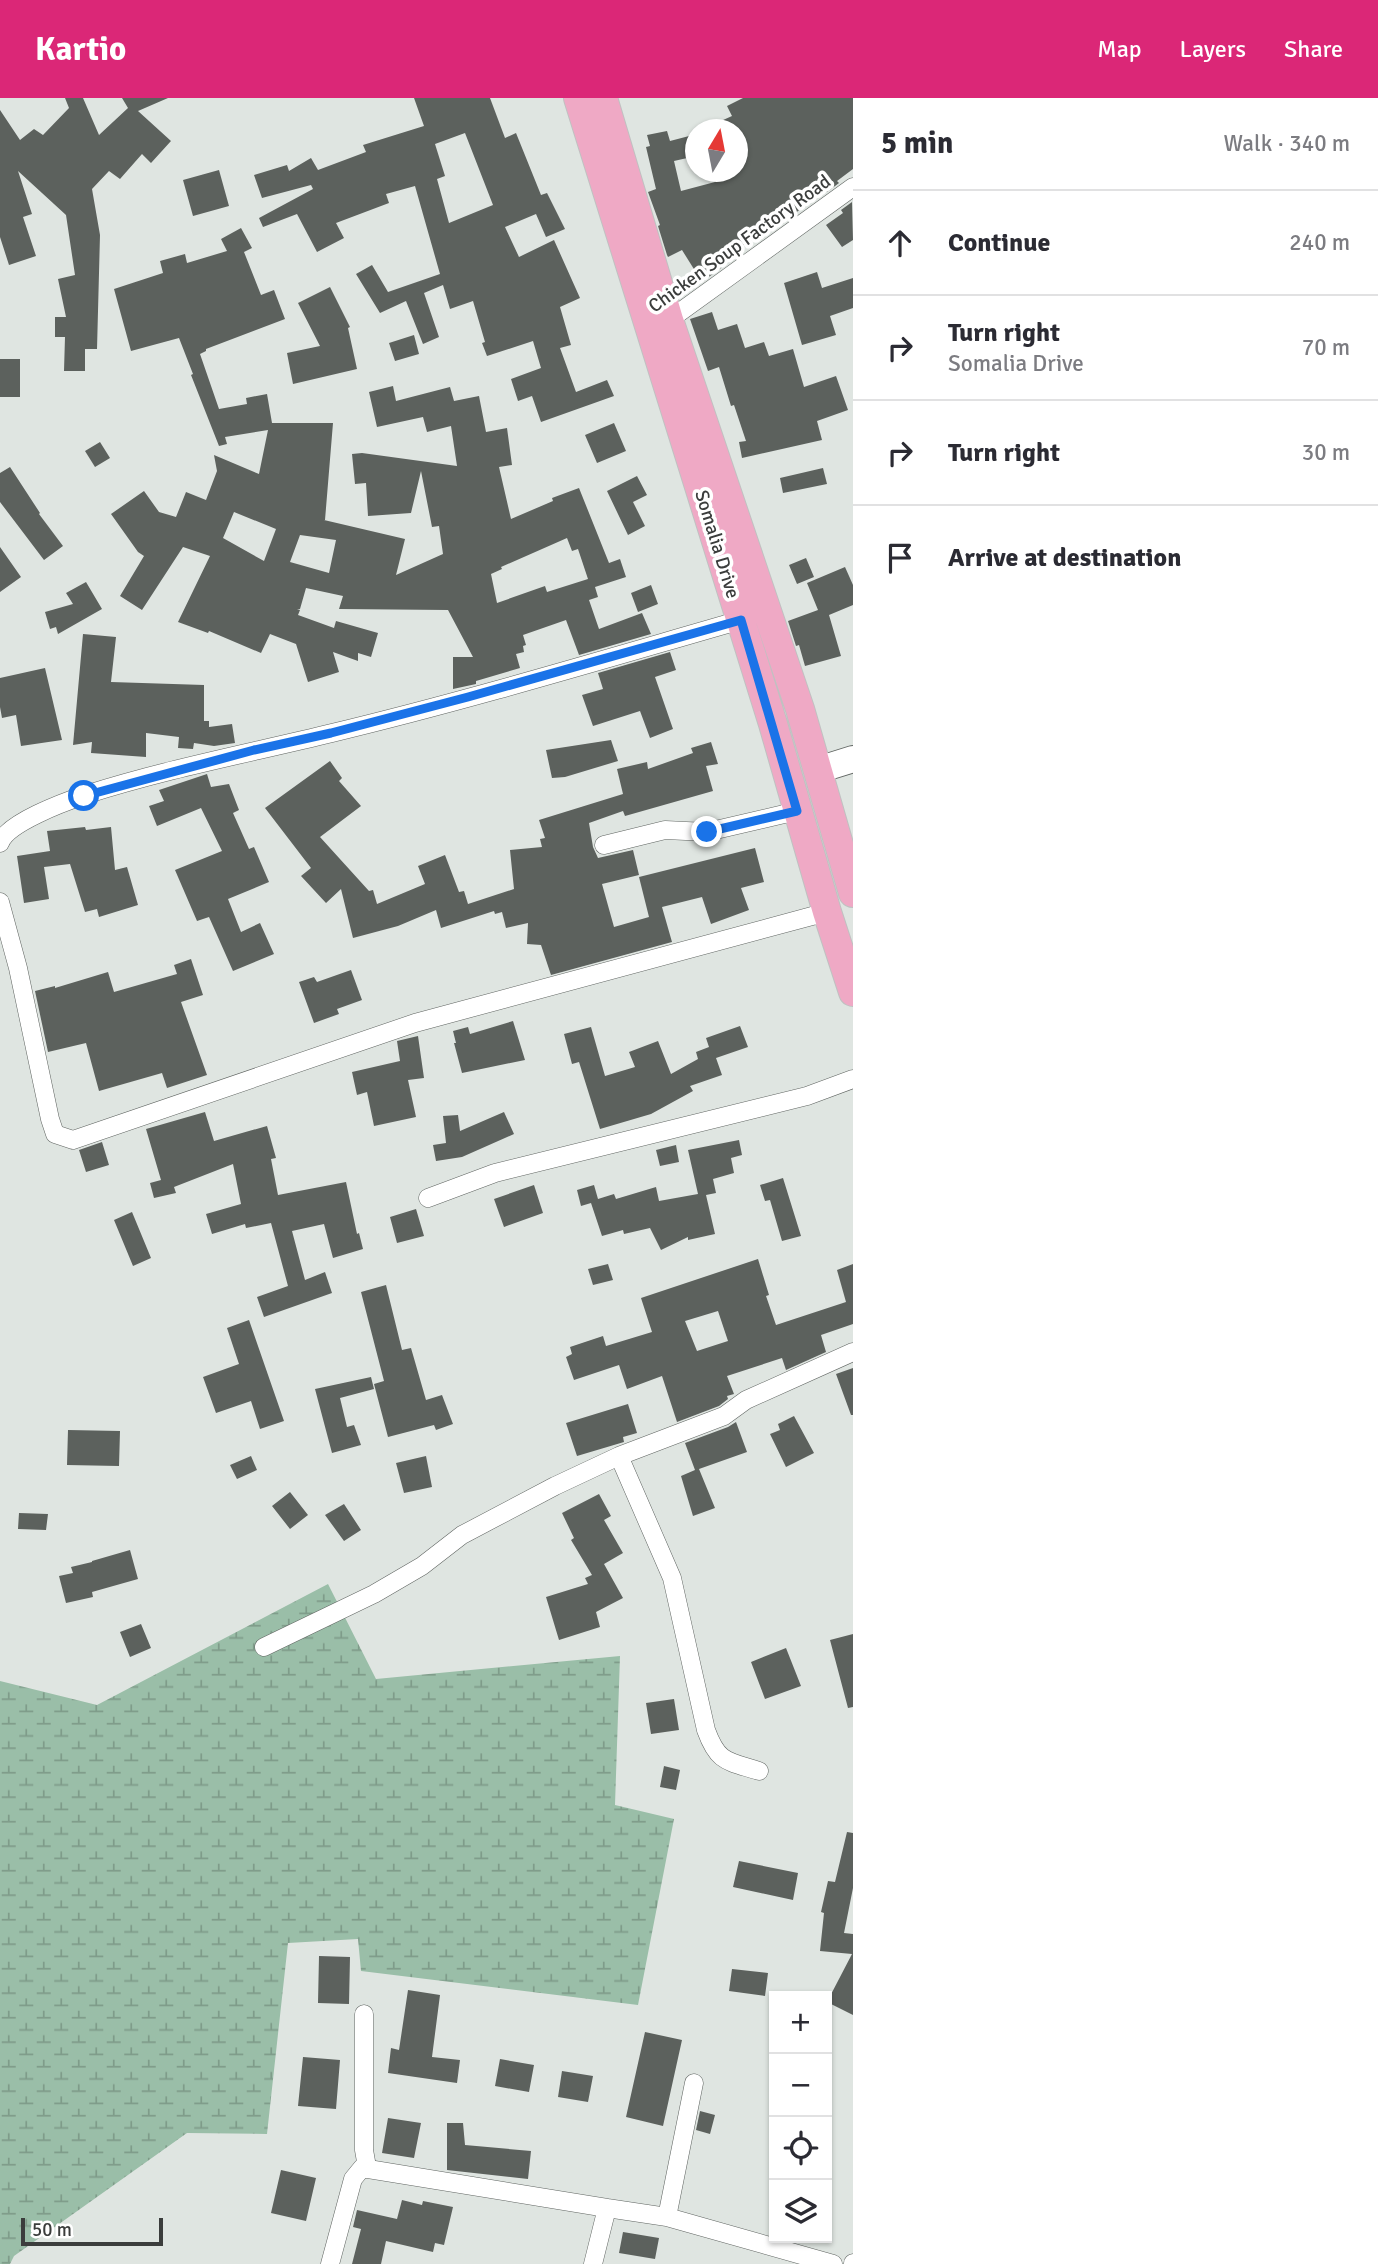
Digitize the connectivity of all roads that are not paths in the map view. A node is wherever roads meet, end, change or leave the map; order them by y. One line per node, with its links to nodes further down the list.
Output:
1 (578, 98): 4 (main road, Somalia Drive)
2 (603, 98): 4 (main road, Somalia Drive)
3 (853, 187): 4 (street, Chicken Soup Factory Road)
4 (660, 327): 5 (main road, Somalia Drive); 7 (main road, Somalia Drive)
5 (741, 620): 8 (main road, Somalia Drive); 9 (street)
6 (853, 759): 7 (street)
7 (818, 770): 11 (main road, Somalia Drive)
8 (797, 811): 10 (street); 13 (main road, Somalia Drive)
9 (0, 843)
10 (604, 845)
11 (853, 893)
12 (0, 902): 13 (street)
13 (827, 912): 14 (main road, Somalia Drive)
14 (853, 992)
15 (853, 1079): 16 (street)
16 (428, 1198)
17 (853, 1352): 18 (street)
18 (619, 1456): 19 (street); 20 (street)
19 (264, 1647)
20 (759, 1771)
21 (364, 2014): 23 (street)
22 (694, 2083): 25 (street)
23 (367, 2167): 24 (street); 26 (street)
24 (607, 2208): 25 (street); 27 (street)
25 (667, 2217): 28 (street)
26 (330, 2264)
27 (593, 2264)
28 (833, 2264)

